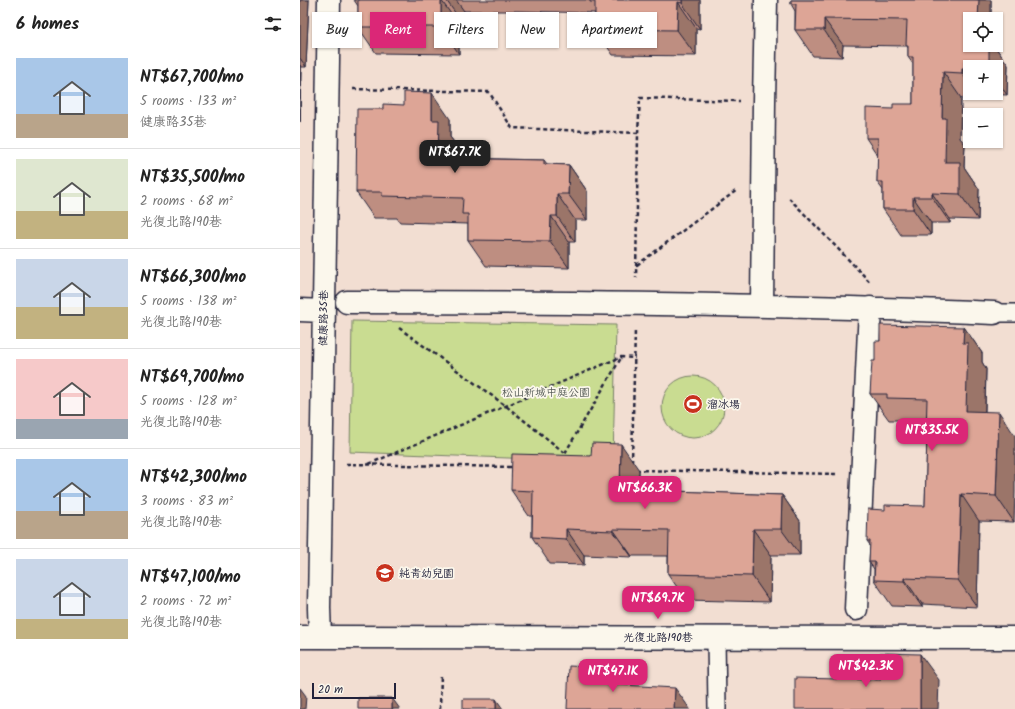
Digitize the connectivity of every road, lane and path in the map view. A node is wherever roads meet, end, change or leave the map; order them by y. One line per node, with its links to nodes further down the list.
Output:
1 (329, 0): 12 (street, 健康路35巷)
2 (766, 0): 4 (street)
3 (350, 89): 5 (path)
4 (764, 101): 5 (path); 9 (street)
5 (638, 133): 8 (path)
6 (347, 302): 7 (street)
7 (379, 302): 8 (street); 16 (path)
8 (636, 303): 9 (street); 15 (path)
9 (762, 306): 10 (street)
10 (870, 308): 13 (street); 24 (street)
11 (300, 310): 12 (street)
12 (323, 311): 26 (street, 健康路35巷)
13 (1004, 313)
14 (621, 358): 15 (path); 16 (path); 17 (path)
15 (635, 358): 19 (path)
16 (506, 406): 17 (path); 21 (path)
17 (565, 453): 18 (path)
18 (565, 460)
19 (632, 462)
20 (344, 464): 21 (path)
21 (367, 465): 22 (path)
22 (518, 467)
23 (632, 470): 24 (path)
24 (864, 474): 25 (street)
25 (856, 609)
26 (310, 637): 27 (street, 光復北路190巷)
27 (716, 637): 28 (street, 光復北路190巷); 31 (lane)
28 (1015, 638)
29 (441, 674): 30 (path)
30 (440, 709)
31 (716, 709)

